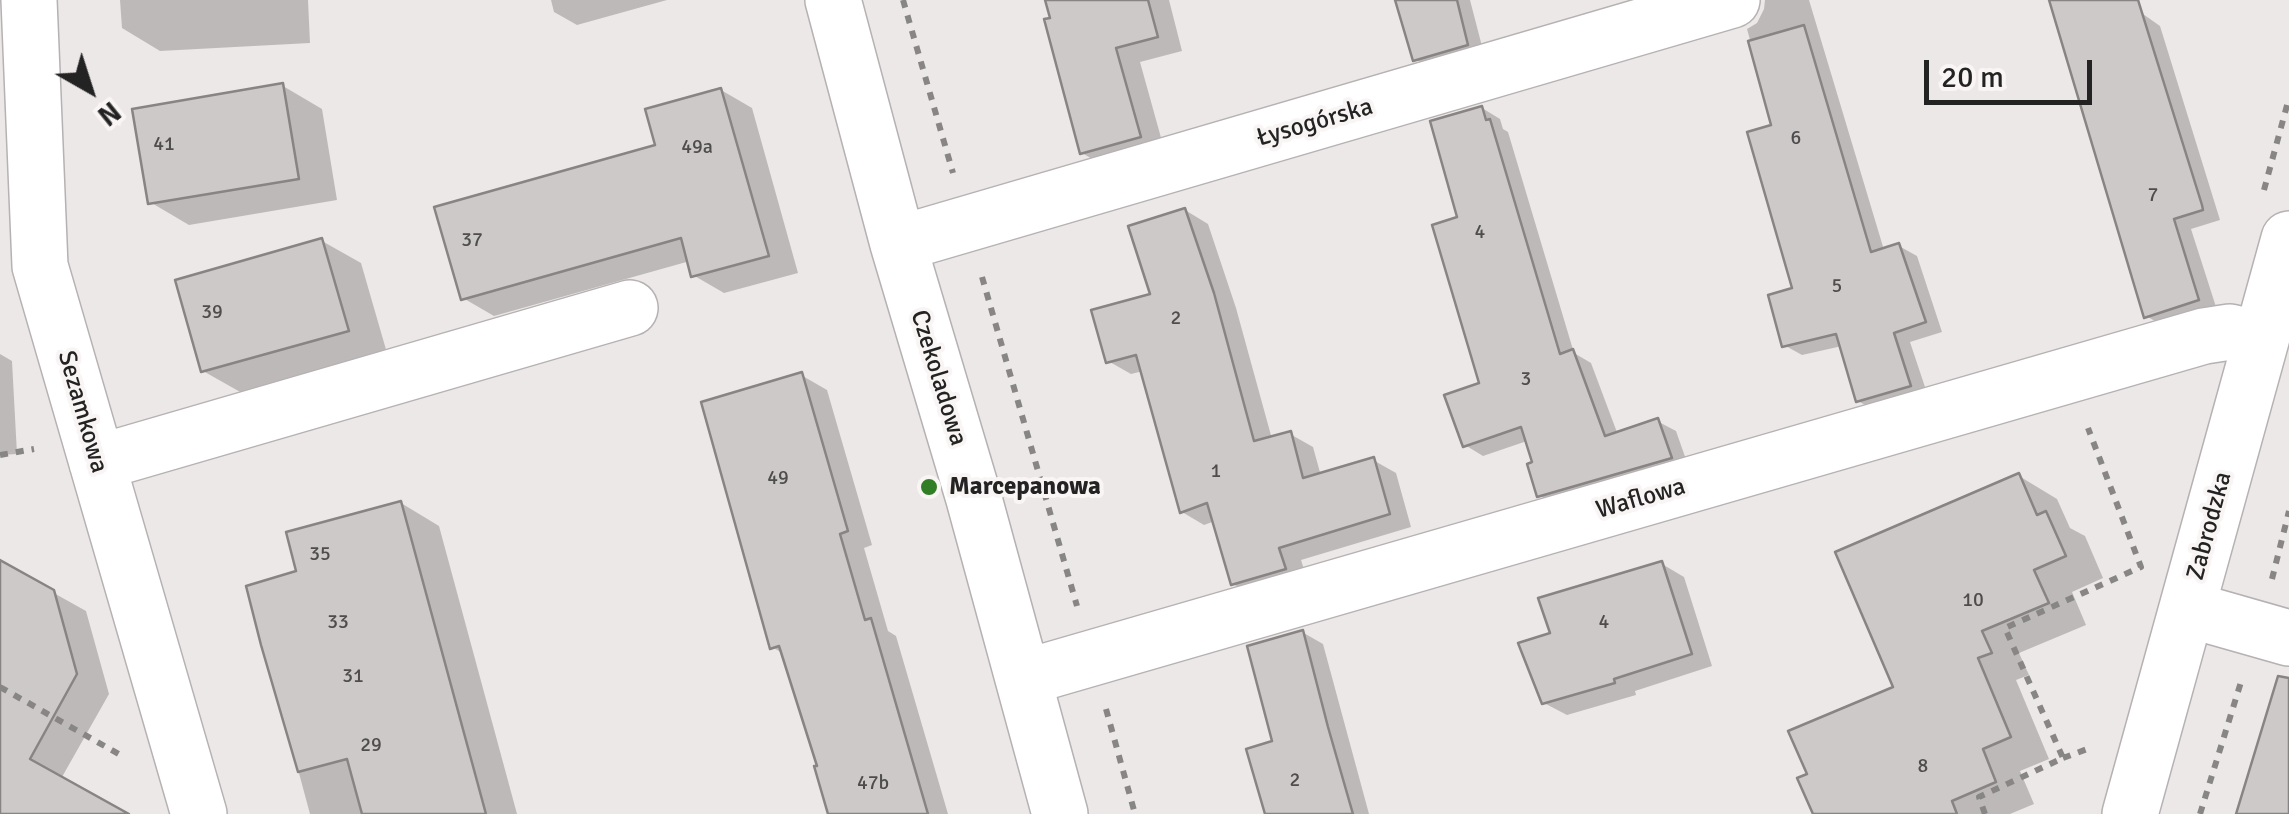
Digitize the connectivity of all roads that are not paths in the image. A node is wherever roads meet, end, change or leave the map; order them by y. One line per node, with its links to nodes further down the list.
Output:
1 (29, 0): 8 (street, Sezamkowa)
2 (833, 0): 5 (street, Czekoladowa)
3 (1732, 0): 5 (street, Łysogórska)
4 (2289, 238): 7 (street, Zabrodzka)
5 (898, 244): 11 (street, Czekoladowa)
6 (630, 308): 8 (street)
7 (2261, 338): 9 (street, Zabrodzka); 11 (street, Waflowa)
8 (97, 464): 12 (street, Sezamkowa)
9 (2187, 608): 10 (street); 14 (street, Zabrodzka)
10 (2289, 638)
11 (1023, 678): 13 (street, Czekoladowa)
12 (199, 814)
13 (1060, 814)
14 (2130, 814)

